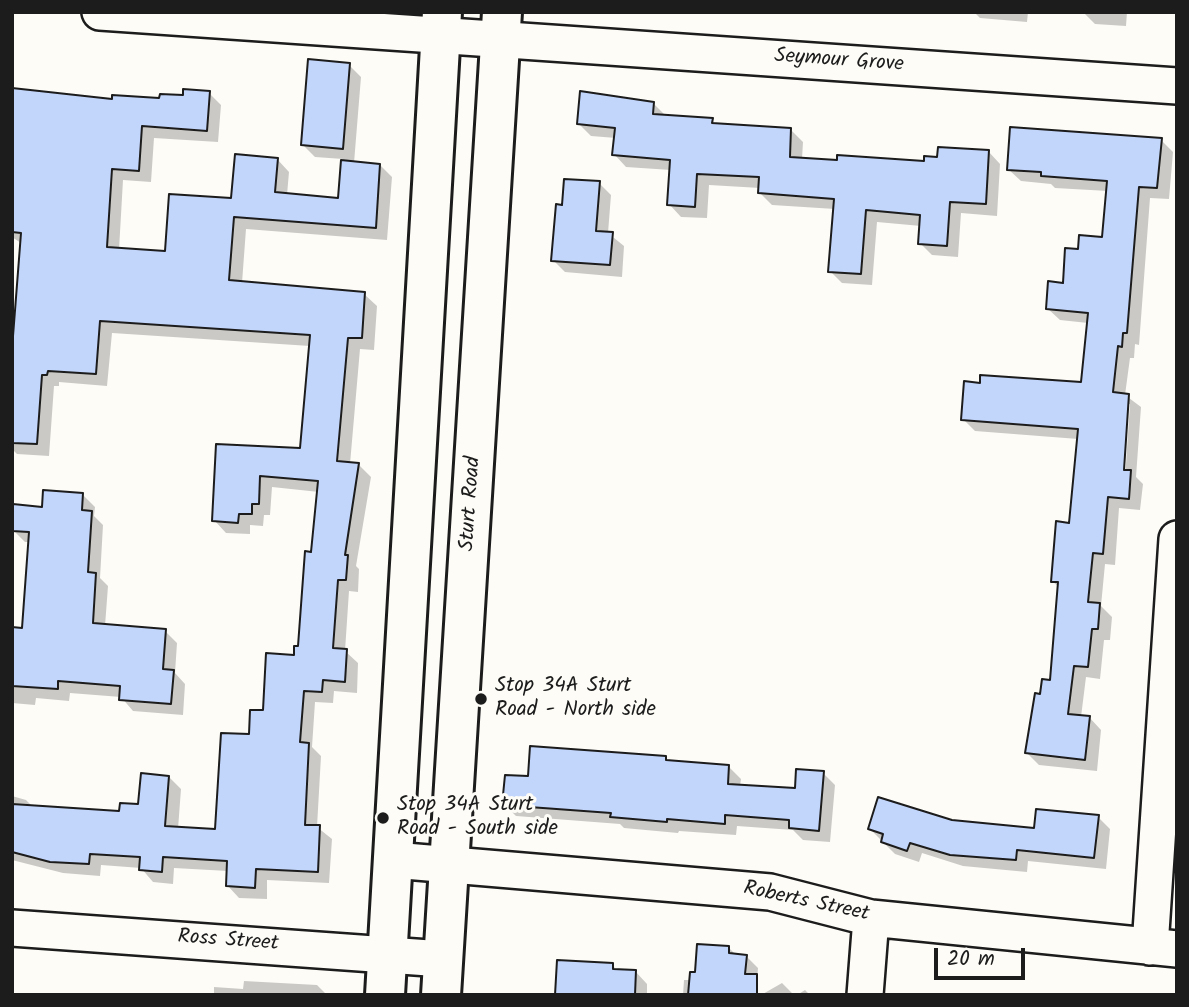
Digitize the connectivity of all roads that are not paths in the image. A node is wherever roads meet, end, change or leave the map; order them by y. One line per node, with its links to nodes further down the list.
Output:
1 (100, 12): 2 (street, Seymour Grove)
2 (441, 23): 3 (street, Seymour Grove); 6 (main road)
3 (501, 25): 4 (street, Seymour Grove); 7 (main road, Sturt Road)
4 (1177, 86)
5 (1177, 539): 10 (street)
6 (393, 860): 7 (street, Roberts Street); 11 (main road)
7 (450, 862): 8 (street, Roberts Street); 12 (main road, Sturt Road)
8 (871, 918): 10 (street, Roberts Street); 14 (street)
9 (12, 928): 11 (street, Ross Street)
10 (1163, 948)
11 (388, 953): 12 (street, Ross Street); 13 (main road)
12 (442, 977)
13 (385, 995)
14 (865, 995)

